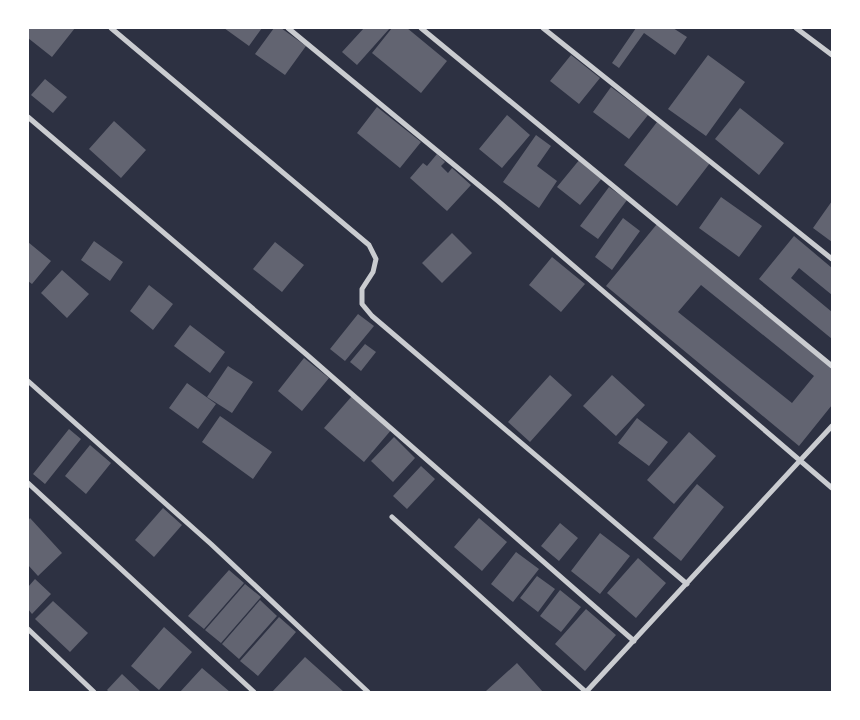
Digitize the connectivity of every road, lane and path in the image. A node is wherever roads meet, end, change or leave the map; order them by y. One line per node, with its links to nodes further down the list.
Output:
1 (111, 28): 16 (street)
2 (288, 28): 12 (street)
3 (421, 28): 9 (street)
4 (543, 28): 8 (street)
5 (796, 28): 6 (street)
6 (832, 55)
7 (28, 117): 18 (street)
8 (832, 260)
9 (832, 366)
10 (28, 381): 21 (street)
11 (832, 426): 12 (street)
12 (800, 461): 14 (street); 16 (street)
13 (28, 483): 20 (street)
14 (832, 488)
15 (392, 517): 22 (street)
16 (687, 584): 18 (street)
17 (28, 628): 19 (street)
18 (634, 641): 22 (street)
19 (94, 692)
20 (254, 692)
21 (368, 692)
22 (586, 692)

